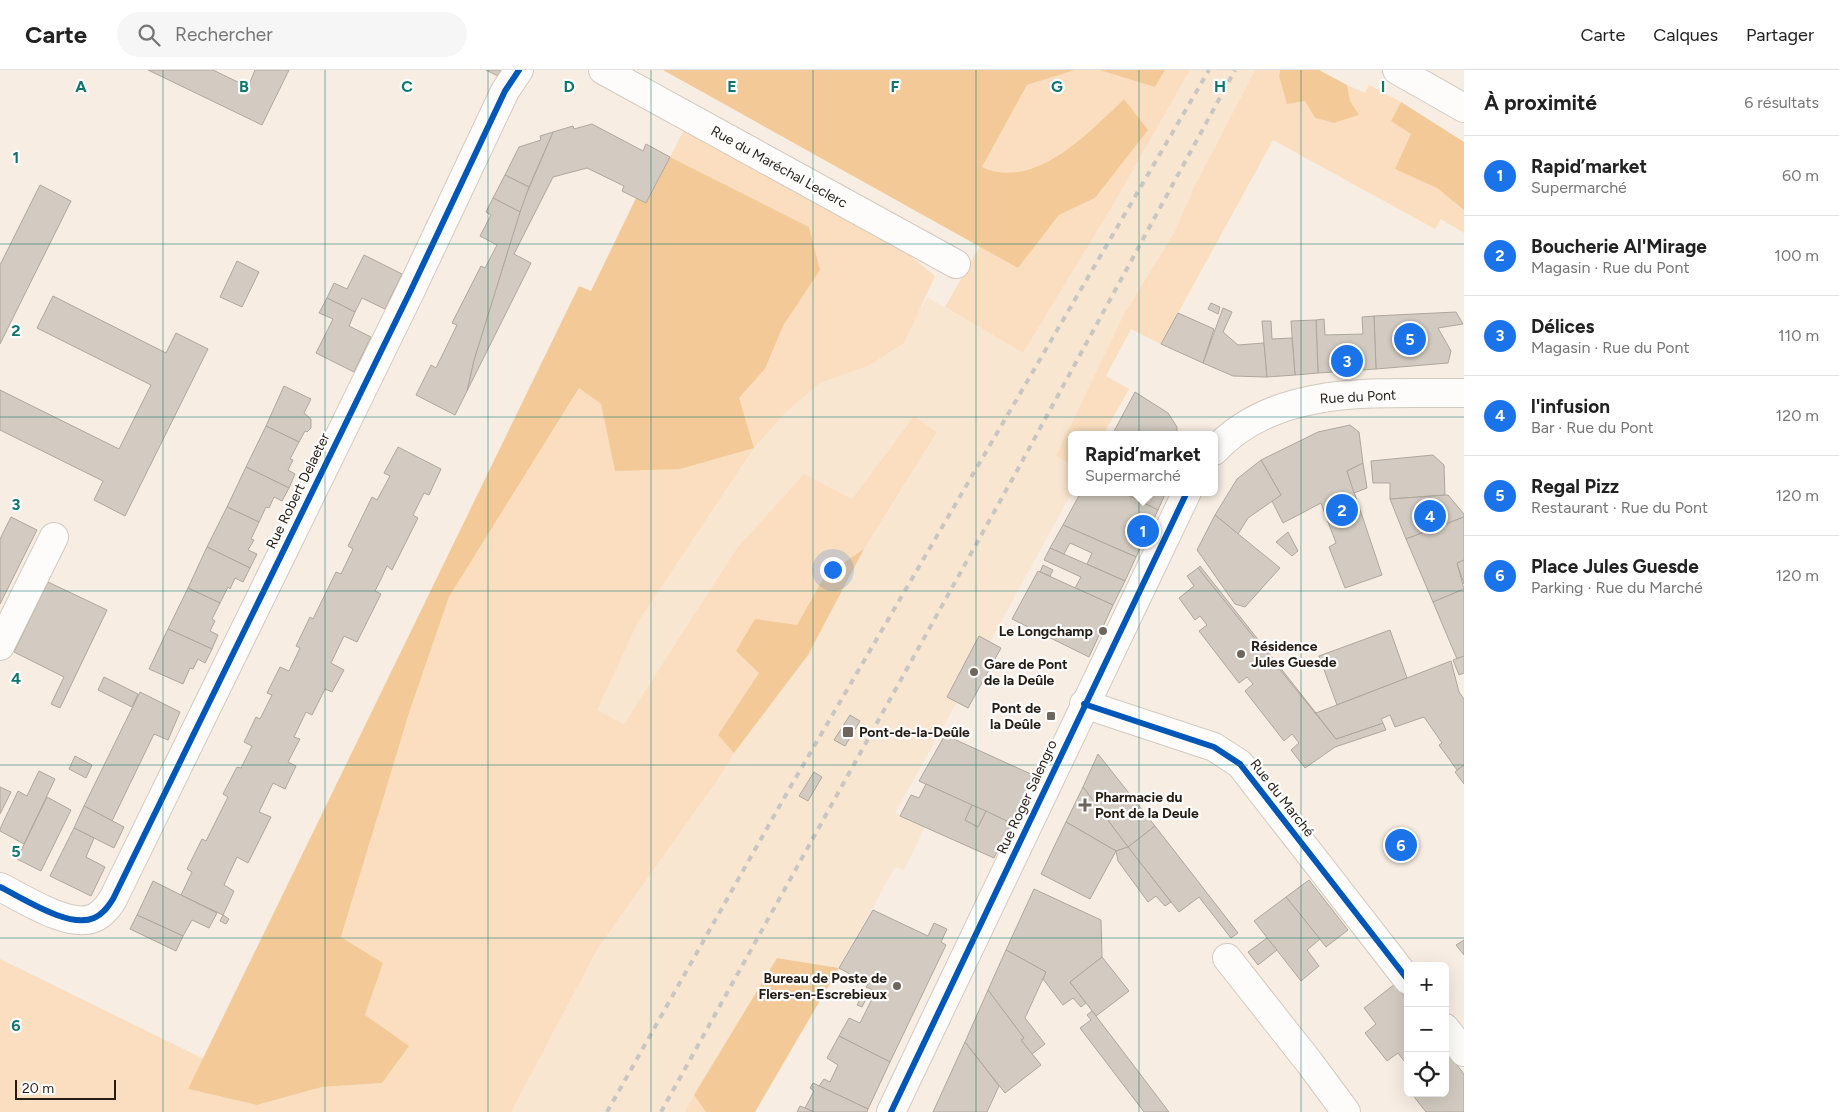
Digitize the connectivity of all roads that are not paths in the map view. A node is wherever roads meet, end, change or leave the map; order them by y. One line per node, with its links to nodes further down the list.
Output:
1 (519, 70): 12 (street, Rue Robert Delaeter)
2 (603, 70): 5 (street, Rue du Maréchal Leclerc)
3 (1397, 70): 4 (street)
4 (1464, 108)
5 (956, 264)
6 (1464, 393): 7 (street, Rue du Pont)
7 (1218, 448)
8 (1185, 496): 11 (street, Rue Roger Salengro)
9 (54, 537): 10 (street)
10 (0, 646)
11 (1084, 704): 14 (street, Rue du Marché); 17 (street, Rue Roger Salengro)
12 (0, 887)
13 (1227, 958): 18 (street)
14 (1404, 974)
15 (1449, 1033): 16 (street)
16 (1464, 1052)
17 (891, 1112)
18 (1346, 1112)

